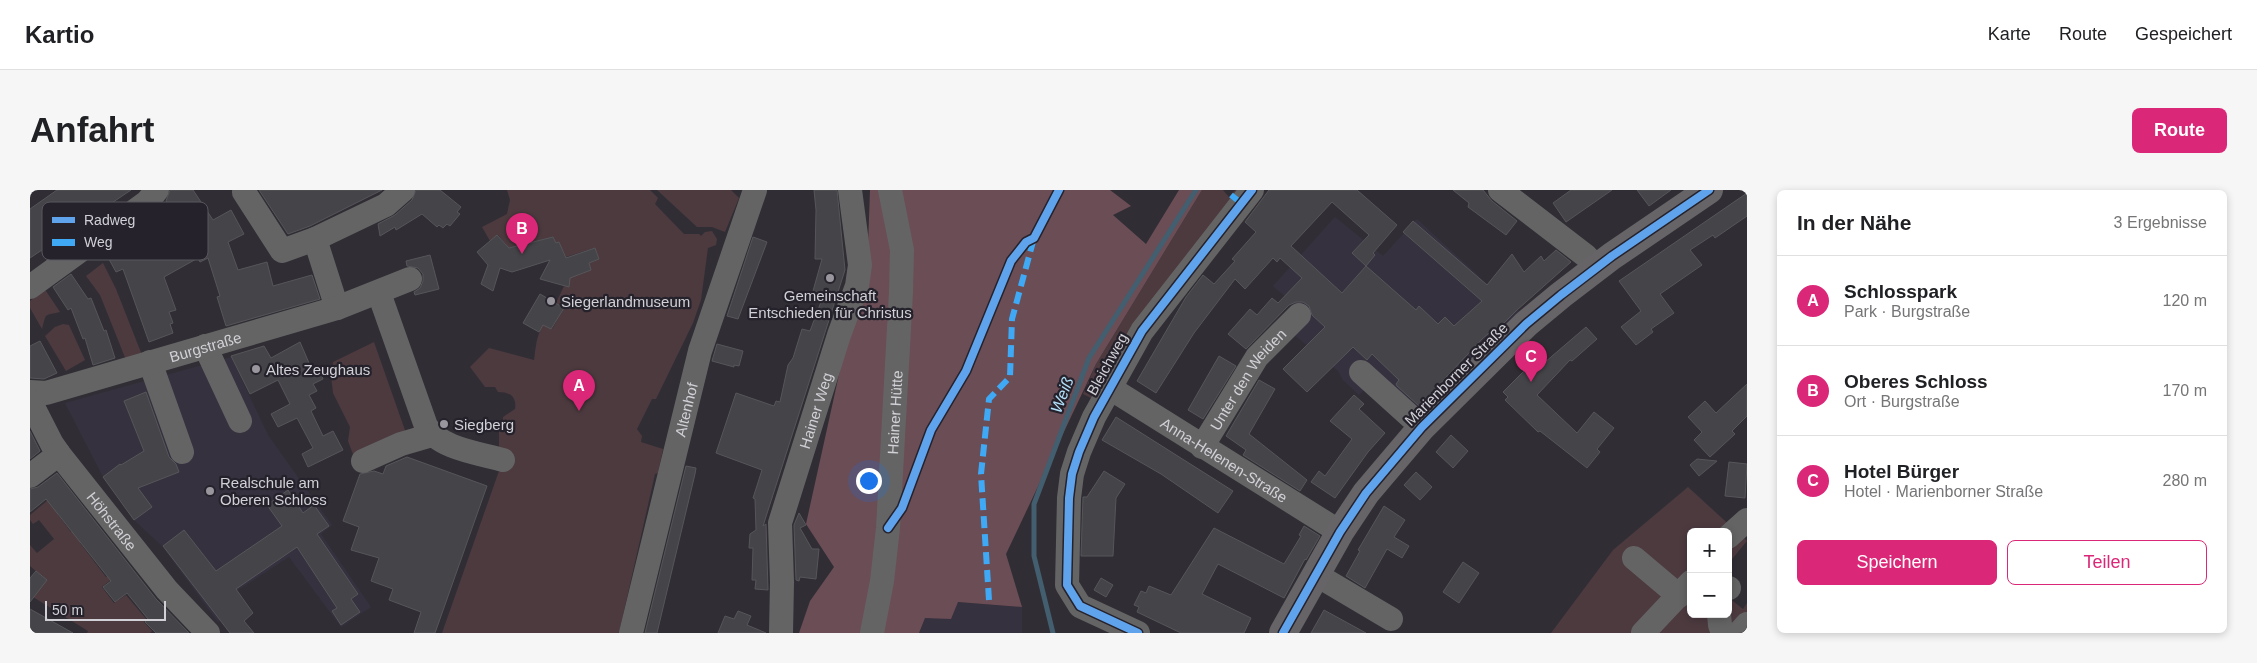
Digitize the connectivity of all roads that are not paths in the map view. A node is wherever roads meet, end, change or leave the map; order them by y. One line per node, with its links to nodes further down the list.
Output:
1 (157, 190): 10 (street)
2 (403, 190): 11 (street)
3 (754, 190): 44 (street, Altenhof)
4 (850, 190): 45 (street, Hainer Weg)
5 (890, 190): 46 (street, Hainer Hütte)
6 (1252, 190): 22 (street, Bleichweg)
7 (1500, 190): 13 (street)
8 (1708, 190): 13 (main road, Marienborner Straße)
9 (244, 192): 11 (street)
10 (147, 202)
11 (315, 239): 17 (street)
12 (67, 260): 15 (street)
13 (1597, 268): 26 (main road, Marienborner Straße)
14 (410, 279): 16 (street, Burgstraße)
15 (30, 287)
16 (379, 292): 17 (street, Burgstraße); 27 (street)
17 (337, 308): 19 (street, Burgstraße)
18 (1299, 315): 28 (street, Unter den Weiden)
19 (205, 346): 20 (street, Burgstraße); 25 (street)
20 (150, 362): 23 (street, Burgstraße); 29 (street)
21 (1361, 372): 26 (street, Marienborner Straße)
22 (1110, 388): 28 (street, Anna-Helenen-Straße); 47 (street, Bleichweg)
23 (30, 392)
24 (30, 401): 30 (street, Höhstraße)
25 (240, 421)
26 (1422, 427): 35 (main road, Marienborner Straße)
27 (432, 436): 31 (street); 32 (street)
28 (1202, 447): 35 (street, Anna-Helenen-Straße)
29 (182, 452)
30 (59, 454): 33 (street); 43 (street, Höhstraße)
31 (373, 460)
32 (503, 460)
33 (30, 476)
34 (1747, 520): 36 (street)
35 (1340, 532): 38 (main road, Marienborner Straße)
36 (1732, 533)
37 (1634, 558): 39 (street)
38 (1315, 574): 41 (street); 48 (main road, Marienborner Straße)
39 (1685, 589): 49 (street)
40 (1719, 618): 50 (street)
41 (1391, 619)
42 (1747, 624): 51 (street)
43 (208, 633)
44 (631, 633)
45 (781, 633)
46 (872, 633)
47 (1138, 633)
48 (1283, 633)
49 (1643, 633)
50 (1723, 633)
51 (1739, 633)

